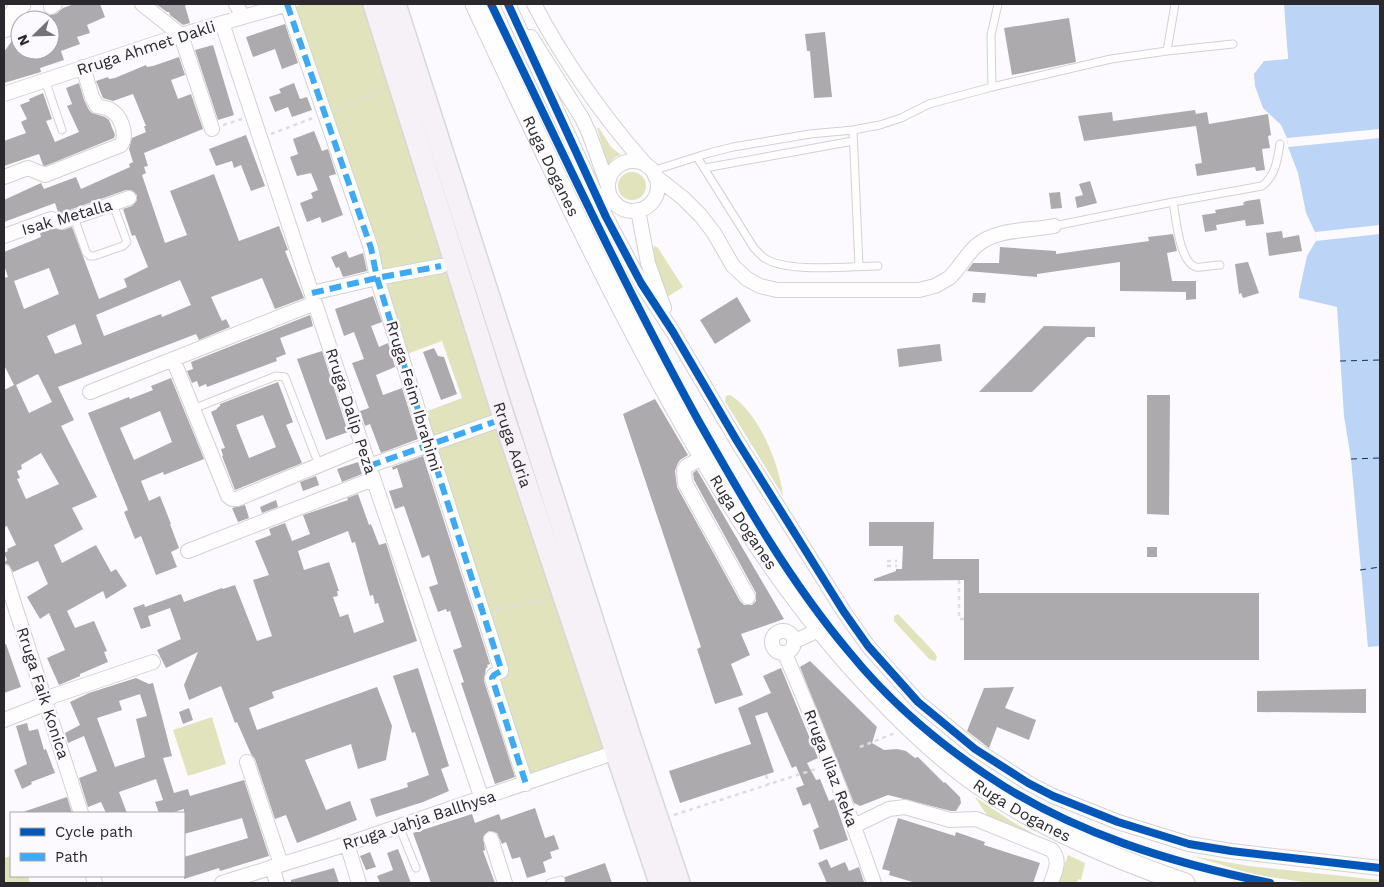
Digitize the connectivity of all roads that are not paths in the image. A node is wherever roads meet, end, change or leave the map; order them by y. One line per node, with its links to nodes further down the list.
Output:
1 (21, 4): 14 (main road)
2 (142, 4): 15 (street)
3 (236, 4): 12 (street)
4 (288, 4): 12 (street, Rruga Ahmet Dakli); 44 (street, Rruga Feim Ibrahimi)
5 (374, 4): 65 (main road, Rruga Adria)
6 (394, 4): 85 (main road, Rruga Adria)
7 (475, 4): 53 (main road, Ruga Doganes)
8 (510, 4): 31 (street); 37 (street)
9 (534, 4): 29 (street)
10 (998, 4): 20 (lane)
11 (1175, 4): 17 (lane)
12 (243, 17): 13 (street, Rruga Ahmet Dakli)
13 (222, 23): 15 (street, Rruga Ahmet Dakli); 45 (street, Rruga Dalip Peza)
14 (4, 28)
15 (181, 35): 18 (street, Rruga Ahmet Dakli); 22 (street)
16 (1233, 44): 17 (lane)
17 (1167, 51): 20 (lane)
18 (83, 67): 19 (street, Rruga Ahmet Dakli); 30 (street)
19 (45, 80): 21 (street, Rruga Ahmet Dakli); 23 (lane)
20 (992, 87): 24 (lane)
21 (4, 94)
22 (212, 129)
23 (62, 130)
24 (852, 130): 25 (lane); 27 (lane)
25 (853, 141): 28 (lane); 42 (lane)
26 (1280, 144): 33 (lane)
27 (697, 156): 28 (lane); 29 (lane)
28 (705, 168): 42 (lane)
29 (651, 171): 31 (street); 35 (street); 38 (street)
30 (4, 177)
31 (609, 192): 35 (street); 37 (street)
32 (129, 198): 34 (street, Isak Metalla)
33 (1173, 202): 38 (lane); 40 (lane)
34 (113, 204): 36 (street, Isak Metalla); 36 (lane)
35 (638, 210): 46 (street)
36 (74, 217): 39 (street, Isak Metalla)
37 (606, 217): 46 (street)
38 (1054, 226)
39 (4, 236)
40 (1220, 265)
41 (441, 266): 44 (street)
42 (859, 266): 43 (lane)
43 (878, 266)
44 (377, 278): 45 (street); 51 (street, Rruga Feim Ibrahimi)
45 (314, 298): 47 (street); 52 (street, Rruga Dalip Peza)
46 (673, 332): 76 (street)
47 (173, 359): 48 (street); 49 (street)
48 (90, 392)
49 (193, 409): 54 (street); 54 (lane)
50 (494, 422): 51 (street)
51 (428, 445): 55 (street); 67 (street, Rruga Feim Ibrahimi)
52 (363, 447): 54 (street); 55 (street, Rruga Dalip Peza)
53 (703, 457): 58 (street); 59 (main road, Ruga Doganes)
54 (319, 465)
55 (371, 472): 56 (street); 68 (street, Rruga Dalip Peza)
56 (188, 551)
57 (4, 572): 63 (street, Rruga Faik Konica)
58 (748, 597)
59 (817, 627): 60 (street); 77 (main road, Ruga Doganes)
60 (793, 638): 61 (street); 61 (street)
61 (785, 654): 71 (street, Rruga Iliaz Reka)
62 (153, 662): 63 (street)
63 (45, 702): 64 (street); 69 (street, Rruga Faik Konica)
64 (4, 720)
65 (616, 752): 67 (street, Rruga Jahja Ballhysa); 84 (main road, Rruga Adria)
66 (247, 762): 74 (street)
67 (526, 784): 68 (street, Rruga Jahja Ballhysa)
68 (482, 798): 70 (street, Rruga Jahja Ballhysa)
69 (81, 812)
70 (399, 826): 73 (street, Rruga Jahja Ballhysa); 75 (lane)
71 (854, 826): 86 (street, Rruga Iliaz Reka); 87 (street)
72 (491, 839): 82 (street)
73 (347, 844): 74 (street, Rruga Jahja Ballhysa); 81 (street)
74 (277, 865): 79 (street, Rruga Jahja Ballhysa); 80 (street)
75 (416, 868)
76 (1380, 868)
77 (1153, 878): 88 (main road, Ruga Doganes)
78 (561, 880): 83 (lane)
79 (222, 883)
80 (277, 883)
81 (359, 883)
82 (505, 883)
83 (550, 883)
84 (660, 883)
85 (680, 883)
86 (875, 883)
87 (1051, 883)
88 (1185, 883)

